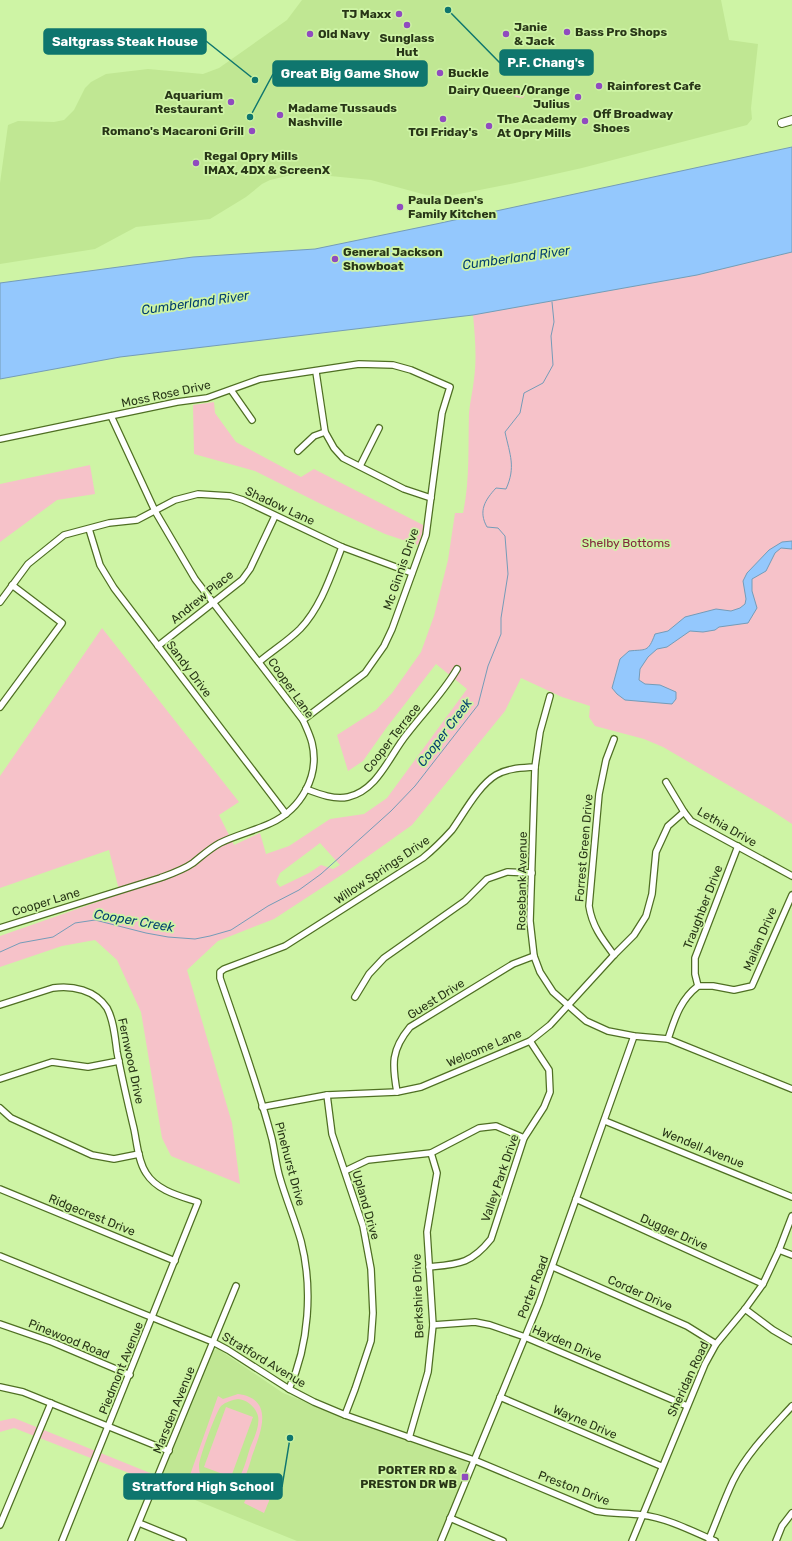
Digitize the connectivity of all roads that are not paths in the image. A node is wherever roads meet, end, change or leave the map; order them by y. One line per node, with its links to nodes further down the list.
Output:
1 (316, 372): 2 (street, Moss Rose Drive); 3 (street, Moss Rose Drive); 7 (street)
2 (450, 387): 11 (street, Mc Ginnis Drive)
3 (231, 390): 4 (street, Moss Rose Drive); 5 (street)
4 (111, 416): 8 (street, Moss Rose Drive); 12 (street, Cooper Lane)
5 (252, 420)
6 (379, 428): 10 (street)
7 (325, 432): 9 (street); 10 (street)
8 (0, 440)
9 (298, 452)
10 (360, 466): 11 (street)
11 (431, 498): 16 (street, Mc Ginnis Drive)
12 (155, 511): 13 (street, Shadow Lane); 14 (street, Shadow Lane); 19 (street, Cooper Lane)
13 (275, 516): 15 (street, Shadow Lane); 19 (street, Andrew Place)
14 (89, 528): 17 (street, Shadow Lane); 20 (street, Sandy Drive)
15 (342, 548): 16 (street, Shadow Lane); 21 (street)
16 (412, 573): 25 (street, Mc Ginnis Drive)
17 (12, 585): 18 (street, Shadow Lane); 24 (street)
18 (0, 602)
19 (214, 603): 20 (street, Andrew Place); 21 (street, Cooper Lane)
20 (158, 646): 31 (street, Sandy Drive)
21 (259, 662): 25 (street, Cooper Lane)
22 (457, 669): 29 (street, Cooper Terrace)
23 (550, 696): 27 (street, Rosebank Avenue)
24 (0, 708)
25 (303, 720): 29 (street, Cooper Lane)
26 (614, 739): 37 (street, Forrest Green Drive)
27 (535, 767): 33 (street, Rosebank Avenue); 39 (street, Willow Springs Drive)
28 (666, 782): 30 (street, Lethia Drive)
29 (306, 789): 31 (street, Cooper Lane)
30 (684, 812): 32 (street, Lethia Drive); 37 (street, Welcome Lane)
31 (286, 814): 36 (street, Cooper Lane)
32 (738, 846): 34 (street, Lethia Drive); 40 (street, Traughber Drive)
33 (532, 873): 38 (street, Rosebank Avenue); 41 (street)
34 (792, 876)
35 (792, 895): 40 (street, Mailan Drive)
36 (0, 928)
37 (614, 955): 43 (street, Welcome Lane)
38 (534, 956): 43 (street, Rosebank Avenue); 50 (street, Guest Drive)
39 (220, 972): 52 (street, Pinehurst Drive)
40 (698, 986): 45 (street)
41 (355, 997)
42 (0, 1005): 47 (street, Fernwood Drive)
43 (568, 1006): 44 (street, Rosebank Avenue); 46 (street, Welcome Lane)
44 (634, 1036): 45 (street, Rosebank Avenue); 54 (street, Porter Road)
45 (668, 1039): 49 (street, Rosebank Avenue)
46 (530, 1041): 50 (street, Welcome Lane); 55 (street, Valley Park Drive)
47 (119, 1061): 48 (street); 57 (street, Fernwood Drive)
48 (0, 1079)
49 (792, 1089)
50 (397, 1092): 51 (street, Welcome Lane)
51 (327, 1095): 52 (street, Welcome Lane); 58 (street, Upland Drive)
52 (262, 1107): 82 (street, Pinehurst Drive)
53 (0, 1108): 57 (street)
54 (605, 1121): 60 (street, Wendell Avenue); 61 (street, Porter Road)
55 (524, 1138): 56 (street); 68 (street, Valley Park Drive)
56 (431, 1153): 58 (street); 68 (street, Berkshire Drive)
57 (139, 1154): 62 (street, Fernwood Drive)
58 (345, 1171): 87 (street, Upland Drive)
59 (0, 1189): 67 (street, Ridgecrest Drive)
60 (792, 1197)
61 (576, 1199): 69 (street, Porter Road); 70 (street, Dugger Drive)
62 (198, 1202): 67 (street, Piedmont Avenue)
63 (792, 1216): 64 (street, Sheridan Road)
64 (779, 1250): 65 (street); 70 (street, Sheridan Road)
65 (792, 1255)
66 (0, 1256): 73 (street, Stratford Avenue)
67 (175, 1261): 73 (street, Piedmont Avenue)
68 (429, 1267): 75 (street, Berkshire Drive)
69 (553, 1267): 76 (street, Porter Road); 79 (street, Corder Drive)
70 (763, 1284): 72 (street, Sheridan Road)
71 (236, 1286): 78 (street, Marsden Avenue)
72 (745, 1309): 77 (street); 79 (street, Sheridan Road)
73 (153, 1319): 78 (street, Stratford Avenue); 80 (street, Piedmont Avenue)
74 (0, 1324): 80 (street, Pinewood Road)
75 (433, 1325): 76 (street, Hayden Drive); 89 (street, Berkshire Drive)
76 (525, 1337): 83 (street, Porter Road); 85 (street, Hayden Drive)
77 (792, 1341)
78 (213, 1342): 82 (street, Stratford Avenue); 90 (street, Marsden Avenue)
79 (716, 1344): 85 (street, Sheridan Road)
80 (130, 1375): 88 (street, Piedmont Avenue)
81 (0, 1387): 84 (street)
82 (289, 1389): 87 (street, Stratford Avenue)
83 (500, 1397): 91 (street, Porter Road); 92 (street, Wayne Drive)
84 (51, 1403): 88 (street); 97 (street)
85 (687, 1406): 92 (street, Sheridan Road)
86 (792, 1406): 98 (street)
87 (344, 1415): 89 (street, Stratford Avenue)
88 (109, 1426): 90 (street); 99 (street, Piedmont Avenue)
89 (409, 1438): 91 (street, Stratford Avenue)
90 (169, 1451): 96 (street, Marsden Avenue)
91 (474, 1460): 94 (street, Preston Drive); 95 (street, Porter Road)
92 (662, 1466): 94 (street, Sheridan Road)
93 (792, 1513): 105 (street)
94 (642, 1515): 98 (street, Preston Drive); 104 (street, Sheridan Road)
95 (450, 1518): 102 (street, Porter Road); 103 (street)
96 (138, 1523): 100 (street, Marsden Avenue); 101 (street)
97 (0, 1525)
98 (712, 1540)
99 (62, 1541)
100 (131, 1541)
101 (183, 1541)
102 (441, 1541)
103 (503, 1541)
104 (632, 1541)
105 (776, 1541)

